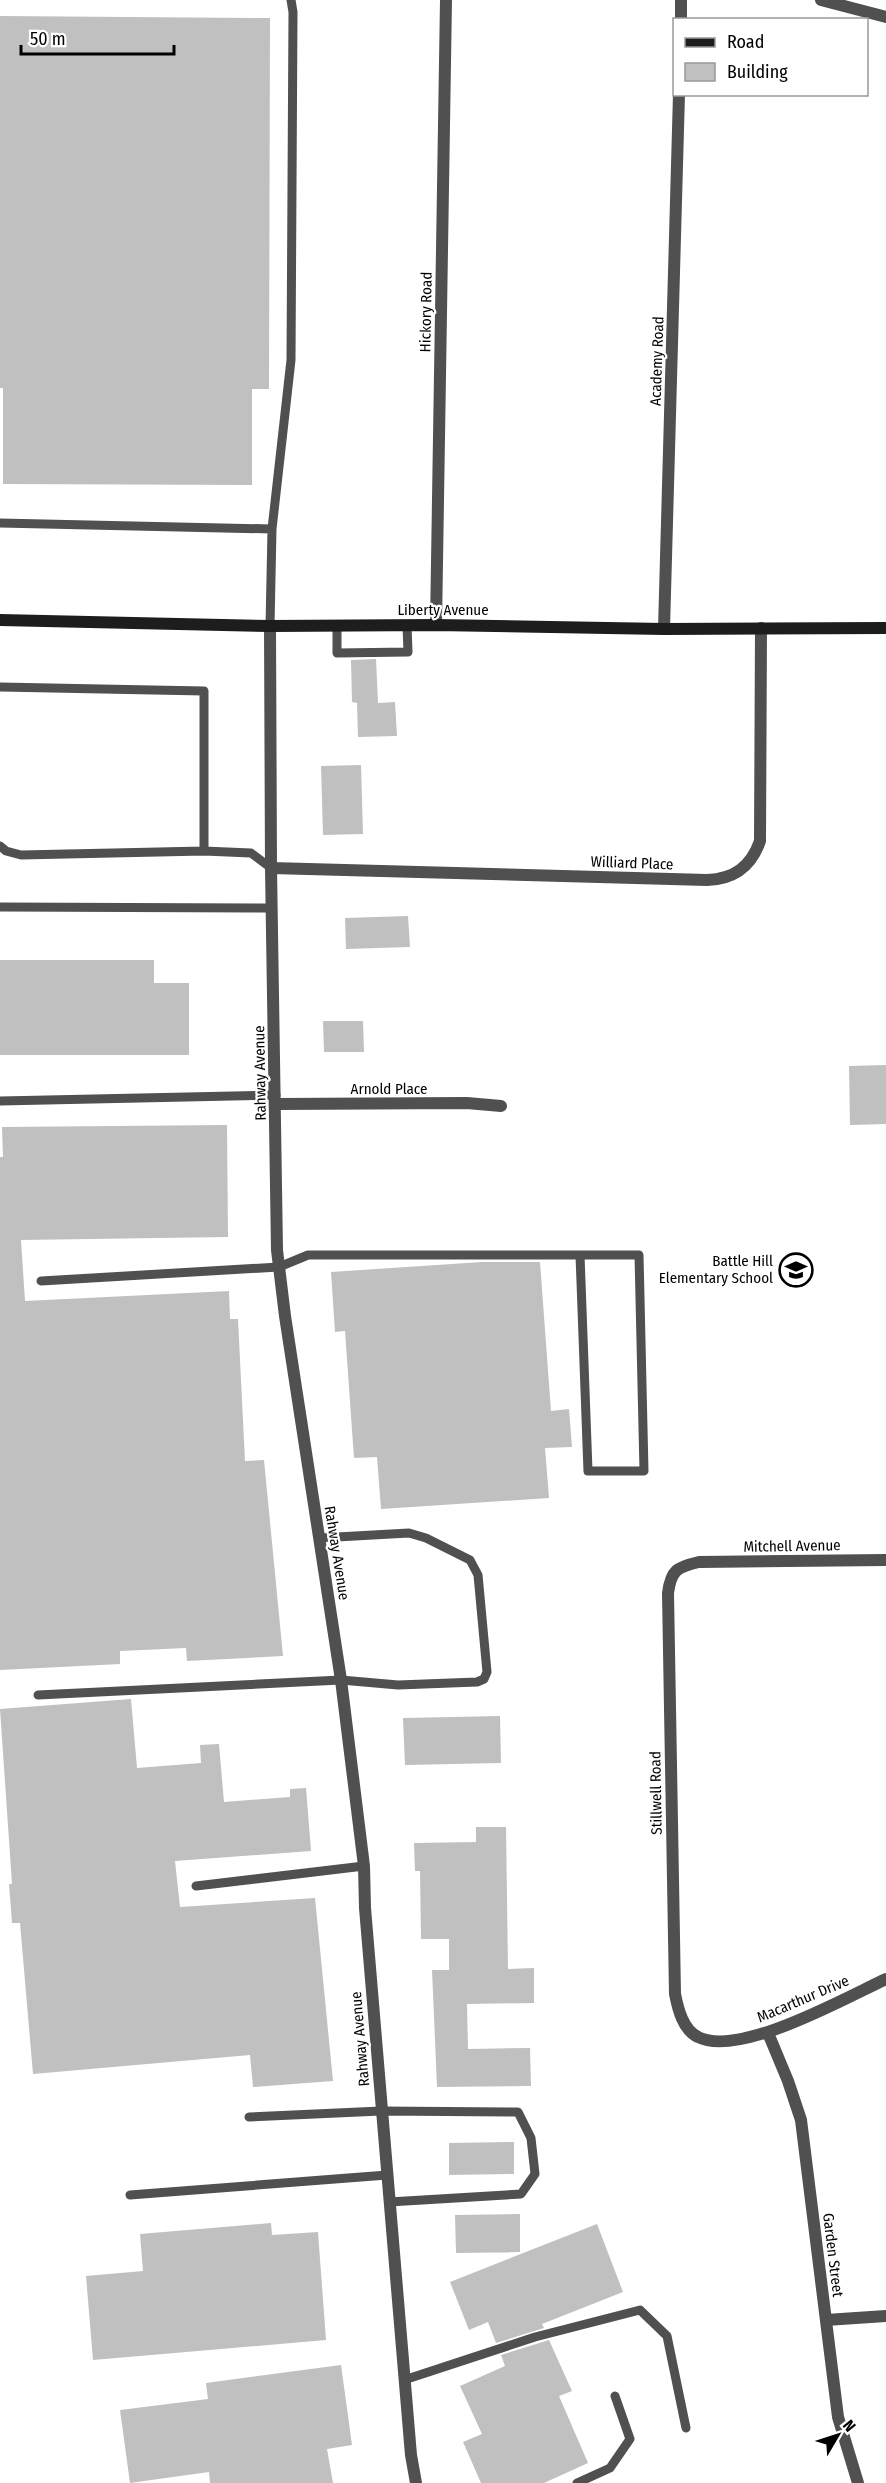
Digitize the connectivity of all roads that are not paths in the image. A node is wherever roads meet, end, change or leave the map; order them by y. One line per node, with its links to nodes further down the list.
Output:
1 (291, 0): 9 (lane)
2 (446, 0): 12 (street, Hickory Road)
3 (681, 0): 6 (street)
4 (821, 0): 5 (street)
5 (886, 17)
6 (681, 18)
7 (679, 96): 17 (street, Academy Road)
8 (0, 523): 9 (lane)
9 (272, 529): 13 (lane)
10 (0, 620): 13 (street, Liberty Avenue)
11 (407, 625): 12 (street, Liberty Avenue); 14 (street, Liberty Avenue); 14 (lane)
12 (436, 625): 17 (street, Liberty Avenue)
13 (270, 626): 14 (street, Liberty Avenue); 21 (street, Rahway Avenue)
14 (337, 626)
15 (761, 628): 16 (street, Liberty Avenue); 17 (street, Liberty Avenue); 21 (street, Williard Place)
16 (886, 628)
17 (664, 629)
18 (0, 687): 20 (lane)
19 (0, 846): 20 (lane)
20 (204, 850): 21 (lane)
21 (271, 868): 23 (street, Rahway Avenue)
22 (0, 907): 23 (lane)
23 (272, 908): 24 (street, Rahway Avenue)
24 (276, 1100): 25 (lane); 26 (street, Arnold Place); 28 (street, Rahway Avenue)
25 (0, 1101)
26 (501, 1106)
27 (580, 1256): 27 (lane); 28 (lane)
28 (279, 1267): 29 (lane); 30 (street, Rahway Avenue)
29 (41, 1281)
30 (319, 1538): 33 (street, Rahway Avenue); 33 (lane)
31 (886, 1560): 32 (street, Mitchell Avenue)
32 (699, 1562): 39 (street, Stillwell Road)
33 (341, 1680): 34 (lane); 35 (street, Rahway Avenue)
34 (38, 1695)
35 (364, 1866): 36 (lane); 40 (street, Rahway Avenue)
36 (196, 1886)
37 (886, 1979): 38 (street, Macarthur Drive)
38 (768, 2033): 39 (street, Macarthur Drive); 46 (street, Garden Street)
39 (696, 2037)
40 (381, 2111): 41 (lane); 42 (street, Rahway Avenue); 44 (lane)
41 (249, 2117)
42 (387, 2175): 43 (lane); 44 (street, Rahway Avenue)
43 (130, 2195)
44 (389, 2202): 47 (street, Rahway Avenue)
45 (886, 2316): 46 (street)
46 (826, 2320): 52 (street, Garden Street)
47 (404, 2380): 49 (lane); 50 (street, Rahway Avenue)
48 (615, 2396): 51 (lane)
49 (686, 2428)
50 (416, 2483)
51 (577, 2483)
52 (858, 2483)

